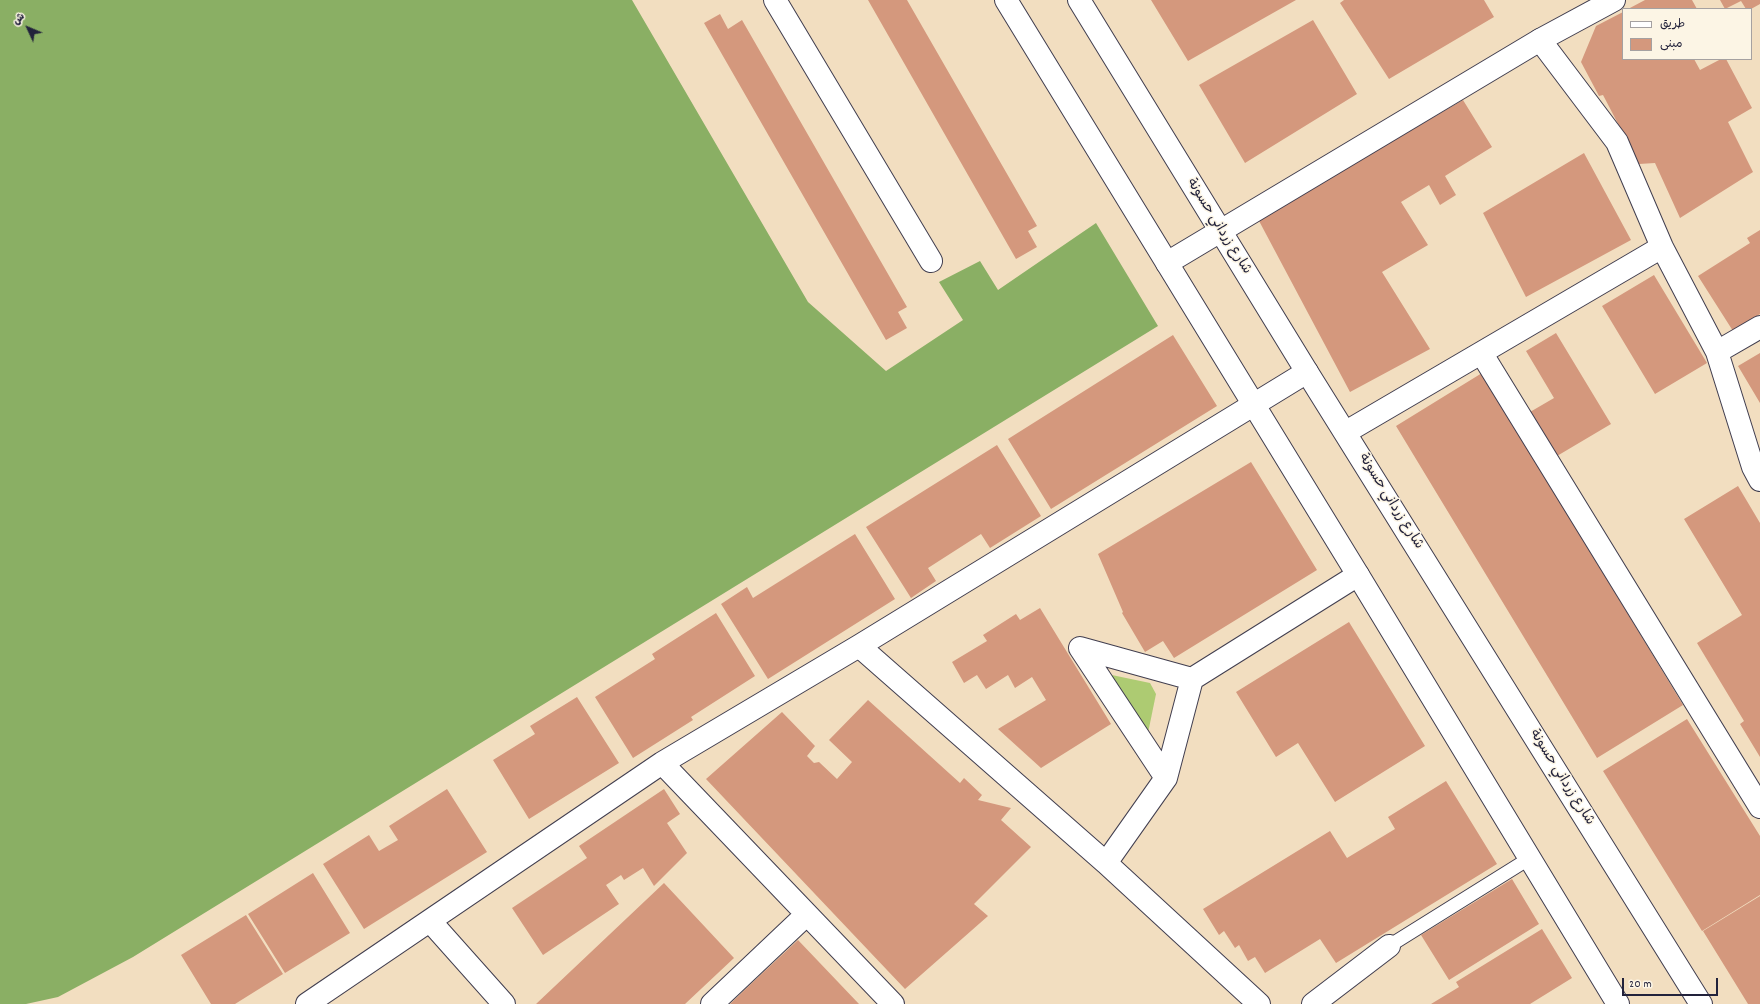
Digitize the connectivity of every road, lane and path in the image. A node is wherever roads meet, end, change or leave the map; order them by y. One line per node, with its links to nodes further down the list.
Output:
1 (775, 0): 8 (street)
2 (1006, 0): 9 (street)
3 (1079, 0): 6 (street, شارع زرداني حسونة)
4 (1614, 0): 5 (street)
5 (1540, 40): 6 (street); 7 (street)
6 (1220, 230): 9 (street); 13 (street, شارع زرداني حسونة)
7 (1662, 247): 11 (street); 12 (street)
8 (931, 261)
9 (1167, 263): 14 (street)
10 (1760, 328): 11 (street)
11 (1716, 352): 16 (street)
12 (1482, 354): 15 (street); 22 (street)
13 (1308, 372): 14 (street); 15 (street, شارع زرداني حسونة)
14 (1254, 405): 17 (street); 18 (street)
15 (1346, 432): 35 (street, شارع زرداني حسونة)
16 (1760, 480)
17 (1358, 575): 19 (street); 23 (street)
18 (860, 646): 20 (street); 24 (street)
19 (1192, 679): 21 (street); 21 (street)
20 (662, 763): 25 (street); 26 (street)
21 (1166, 778): 24 (street)
22 (1760, 807)
23 (1530, 858): 27 (lane); 34 (street)
24 (1106, 863): 32 (street)
25 (806, 915): 30 (street); 31 (street)
26 (430, 921): 28 (street); 29 (street)
27 (1389, 946): 33 (street)
28 (307, 1004)
29 (504, 1004)
30 (712, 1004)
31 (893, 1004)
32 (1259, 1004)
33 (1313, 1004)
34 (1618, 1004)
35 (1701, 1004)

